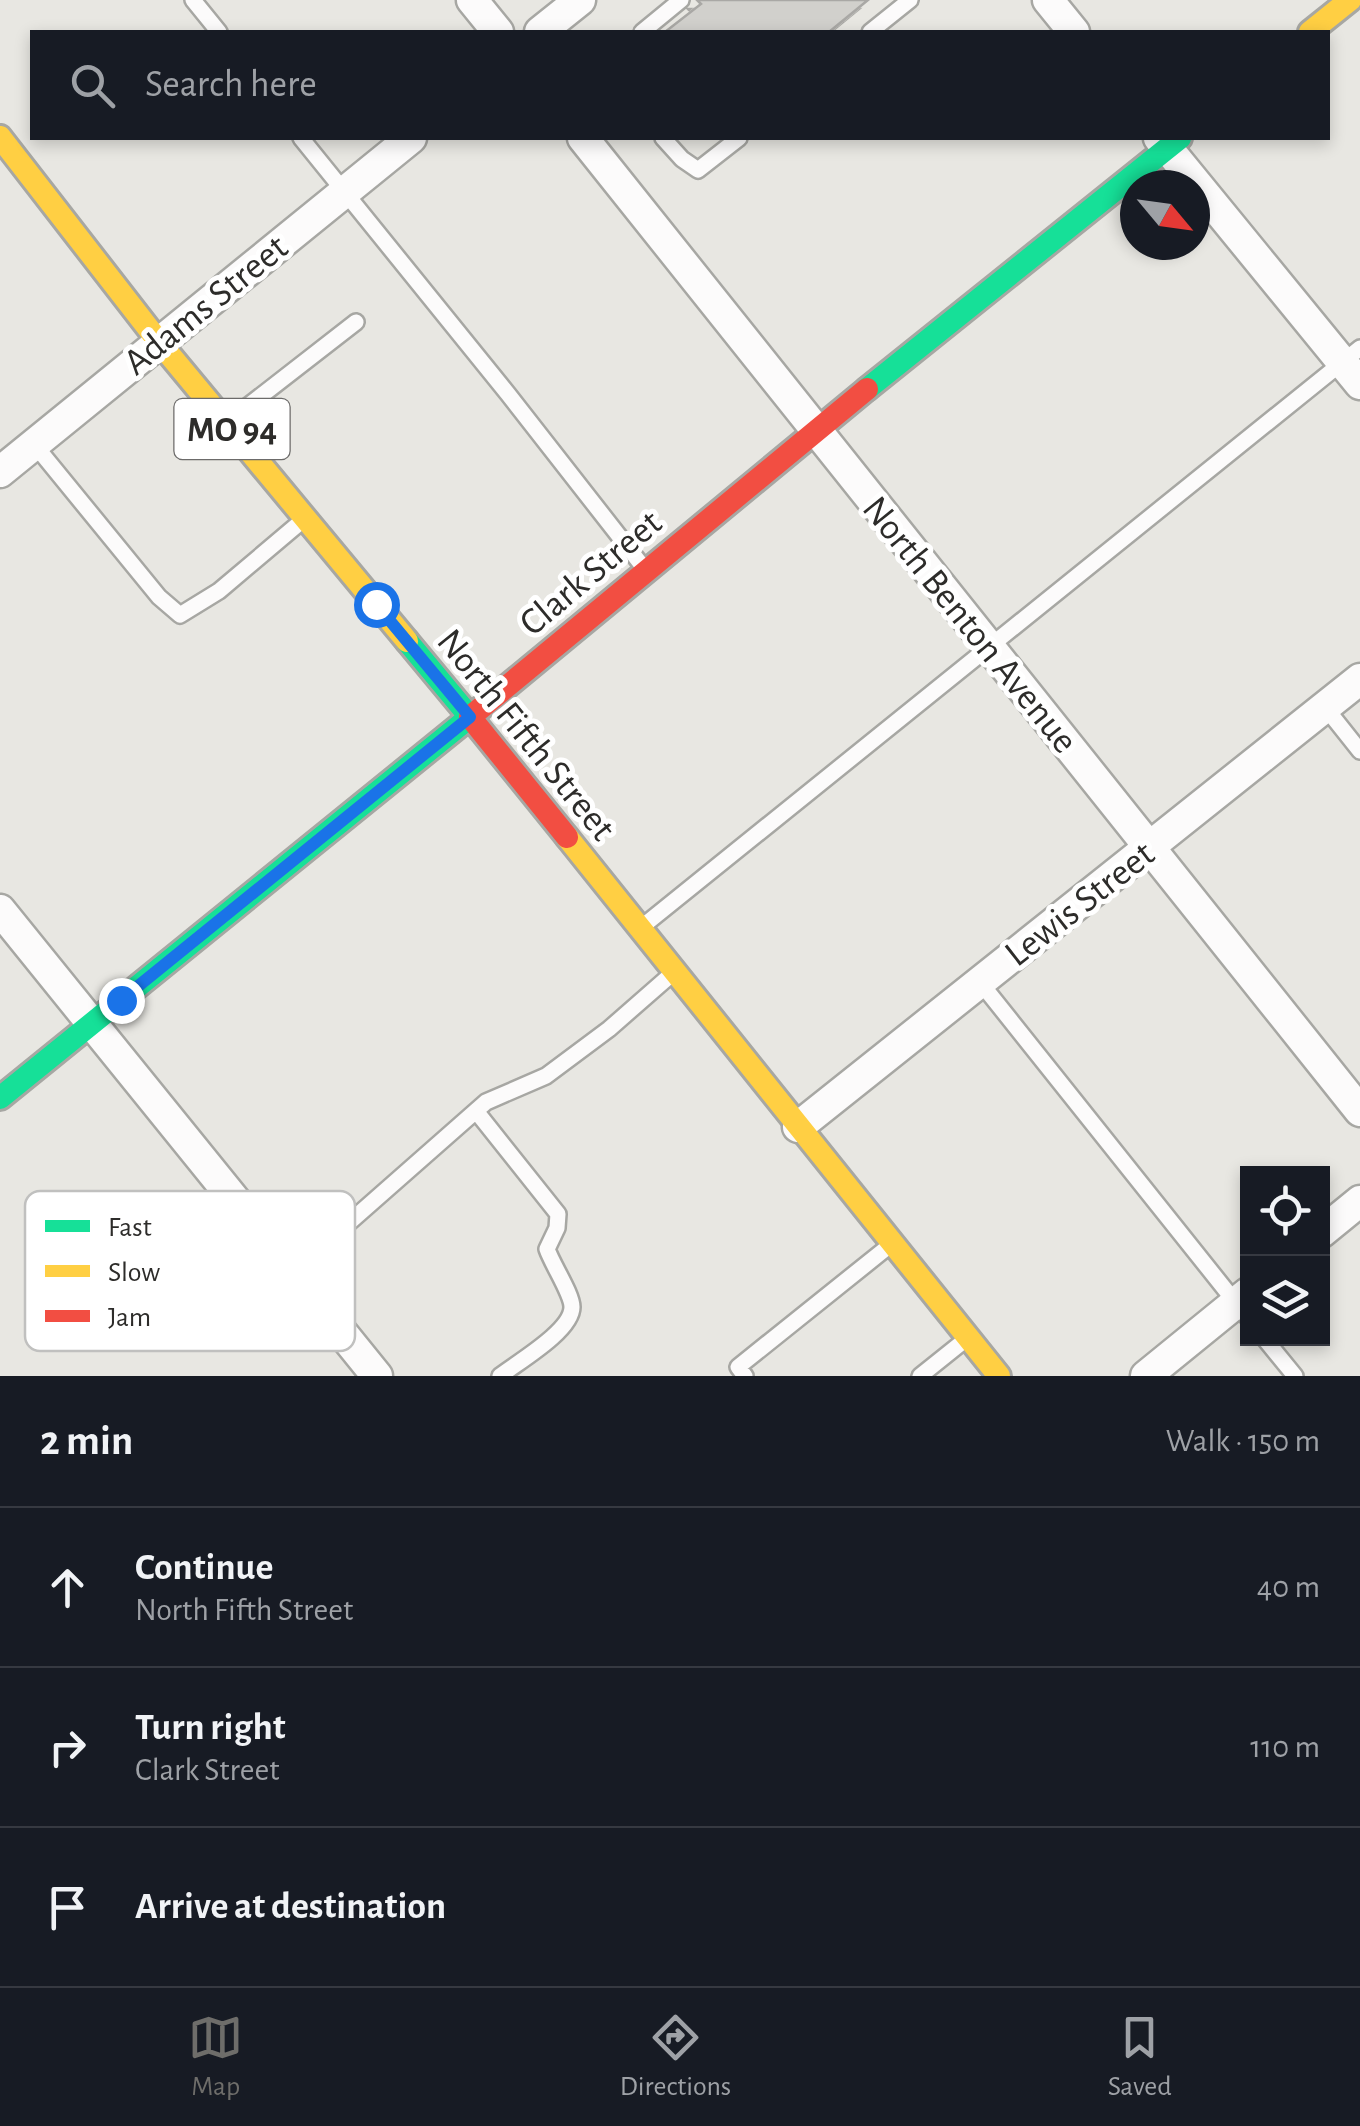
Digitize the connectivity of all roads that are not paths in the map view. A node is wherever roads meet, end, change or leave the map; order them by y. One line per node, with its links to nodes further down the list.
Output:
1 (194, 0): 8 (lane)
2 (472, 0): 9 (street)
3 (580, 0): 10 (street)
4 (680, 0): 11 (lane)
5 (910, 0): 12 (lane)
6 (1048, 0): 13 (street)
7 (1350, 0): 14 (main road)
8 (217, 30)
9 (496, 30)
10 (542, 30)
11 (644, 30)
12 (872, 30)
13 (1072, 30)
14 (1312, 30)
15 (0, 136): 24 (main road, North Fifth Street / MO 94)
16 (302, 140): 22 (lane)
17 (408, 140): 22 (street, Adams Street)
18 (584, 140): 27 (street, North Benton Avenue)
19 (665, 140): 20 (lane)
20 (736, 140)
21 (1169, 141): 25 (street); 27 (main road, Clark Street)
22 (343, 192): 24 (street, Adams Street); 31 (lane)
23 (356, 322): 26 (lane)
24 (160, 342): 26 (main road, North Fifth Street / MO 94); 28 (street, Adams Street)
25 (1354, 365): 32 (lane)
26 (226, 423): 30 (main road, North Fifth Street / MO 94)
27 (816, 430): 31 (main road, Clark Street); 32 (street, North Benton Avenue)
28 (34, 444): 29 (street, Adams Street); 30 (lane)
29 (0, 472)
30 (305, 518): 35 (main road, North Fifth Street / MO 94)
31 (646, 571): 35 (main road, Clark Street)
32 (988, 646): 37 (street, North Benton Avenue); 39 (lane)
33 (1360, 679): 34 (street, Lewis Street)
34 (1325, 707): 36 (lane); 37 (street, Lewis Street)
35 (470, 717): 39 (main road, North Fifth Street); 42 (main road, Clark Street)
36 (1360, 750)
37 (1149, 847): 41 (street, Lewis Street); 45 (street, North Benton Avenue)
38 (0, 910): 42 (street)
39 (638, 930): 40 (main road, North Fifth Street)
40 (674, 973): 44 (lane); 46 (main road, North Fifth Street)
41 (980, 982): 46 (street, Lewis Street); 52 (lane)
42 (91, 1023): 43 (main road, Clark Street); 47 (street)
43 (0, 1098)
44 (476, 1111): 49 (lane); 59 (lane)
45 (1360, 1111)
46 (798, 1127): 51 (main road, North Fifth Street)
47 (227, 1191)
48 (1360, 1202): 50 (street)
49 (355, 1218)
50 (1330, 1226)
51 (892, 1244): 54 (main road, North Fifth Street); 57 (lane)
52 (1240, 1301)
53 (1240, 1307): 62 (street)
54 (968, 1337): 60 (lane); 61 (main road, North Fifth Street)
55 (1271, 1346): 63 (lane)
56 (355, 1350): 58 (street)
57 (741, 1371)
58 (376, 1376)
59 (500, 1376)
60 (920, 1376)
61 (999, 1376)
62 (1146, 1376)
63 (1295, 1376)

